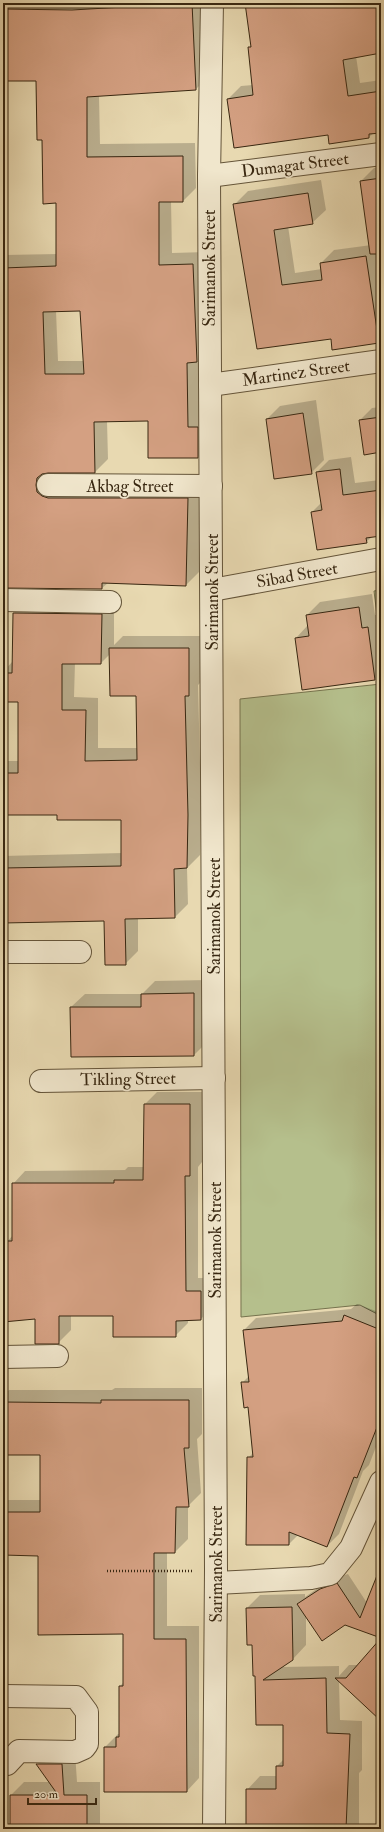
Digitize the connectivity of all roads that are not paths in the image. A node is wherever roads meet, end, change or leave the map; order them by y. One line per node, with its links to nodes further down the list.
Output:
1 (212, 3): 3 (street, Sarimanok Street)
2 (381, 154): 3 (street, Dumagat Street)
3 (209, 176): 5 (street, Sarimanok Street)
4 (381, 361): 5 (street, Martinez Street)
5 (210, 385): 7 (street, Sarimanok Street)
6 (48, 485): 7 (street, Akbag Street)
7 (211, 486): 9 (street, Sarimanok Street)
8 (381, 559): 9 (street, Sibad Street)
9 (212, 590): 14 (street, Sarimanok Street)
10 (3, 600): 11 (street)
11 (110, 602)
12 (3, 952): 13 (street)
13 (80, 952)
14 (214, 1078): 15 (street, Tikling Street); 19 (street, Sarimanok Street)
15 (41, 1081)
16 (57, 1356): 17 (street)
17 (3, 1357)
18 (381, 1482): 19 (street)
19 (216, 1576): 23 (street, Sarimanok Street)
20 (3, 1696): 21 (street)
21 (5, 1764): 22 (street)
22 (64, 1765)
23 (214, 1829)

